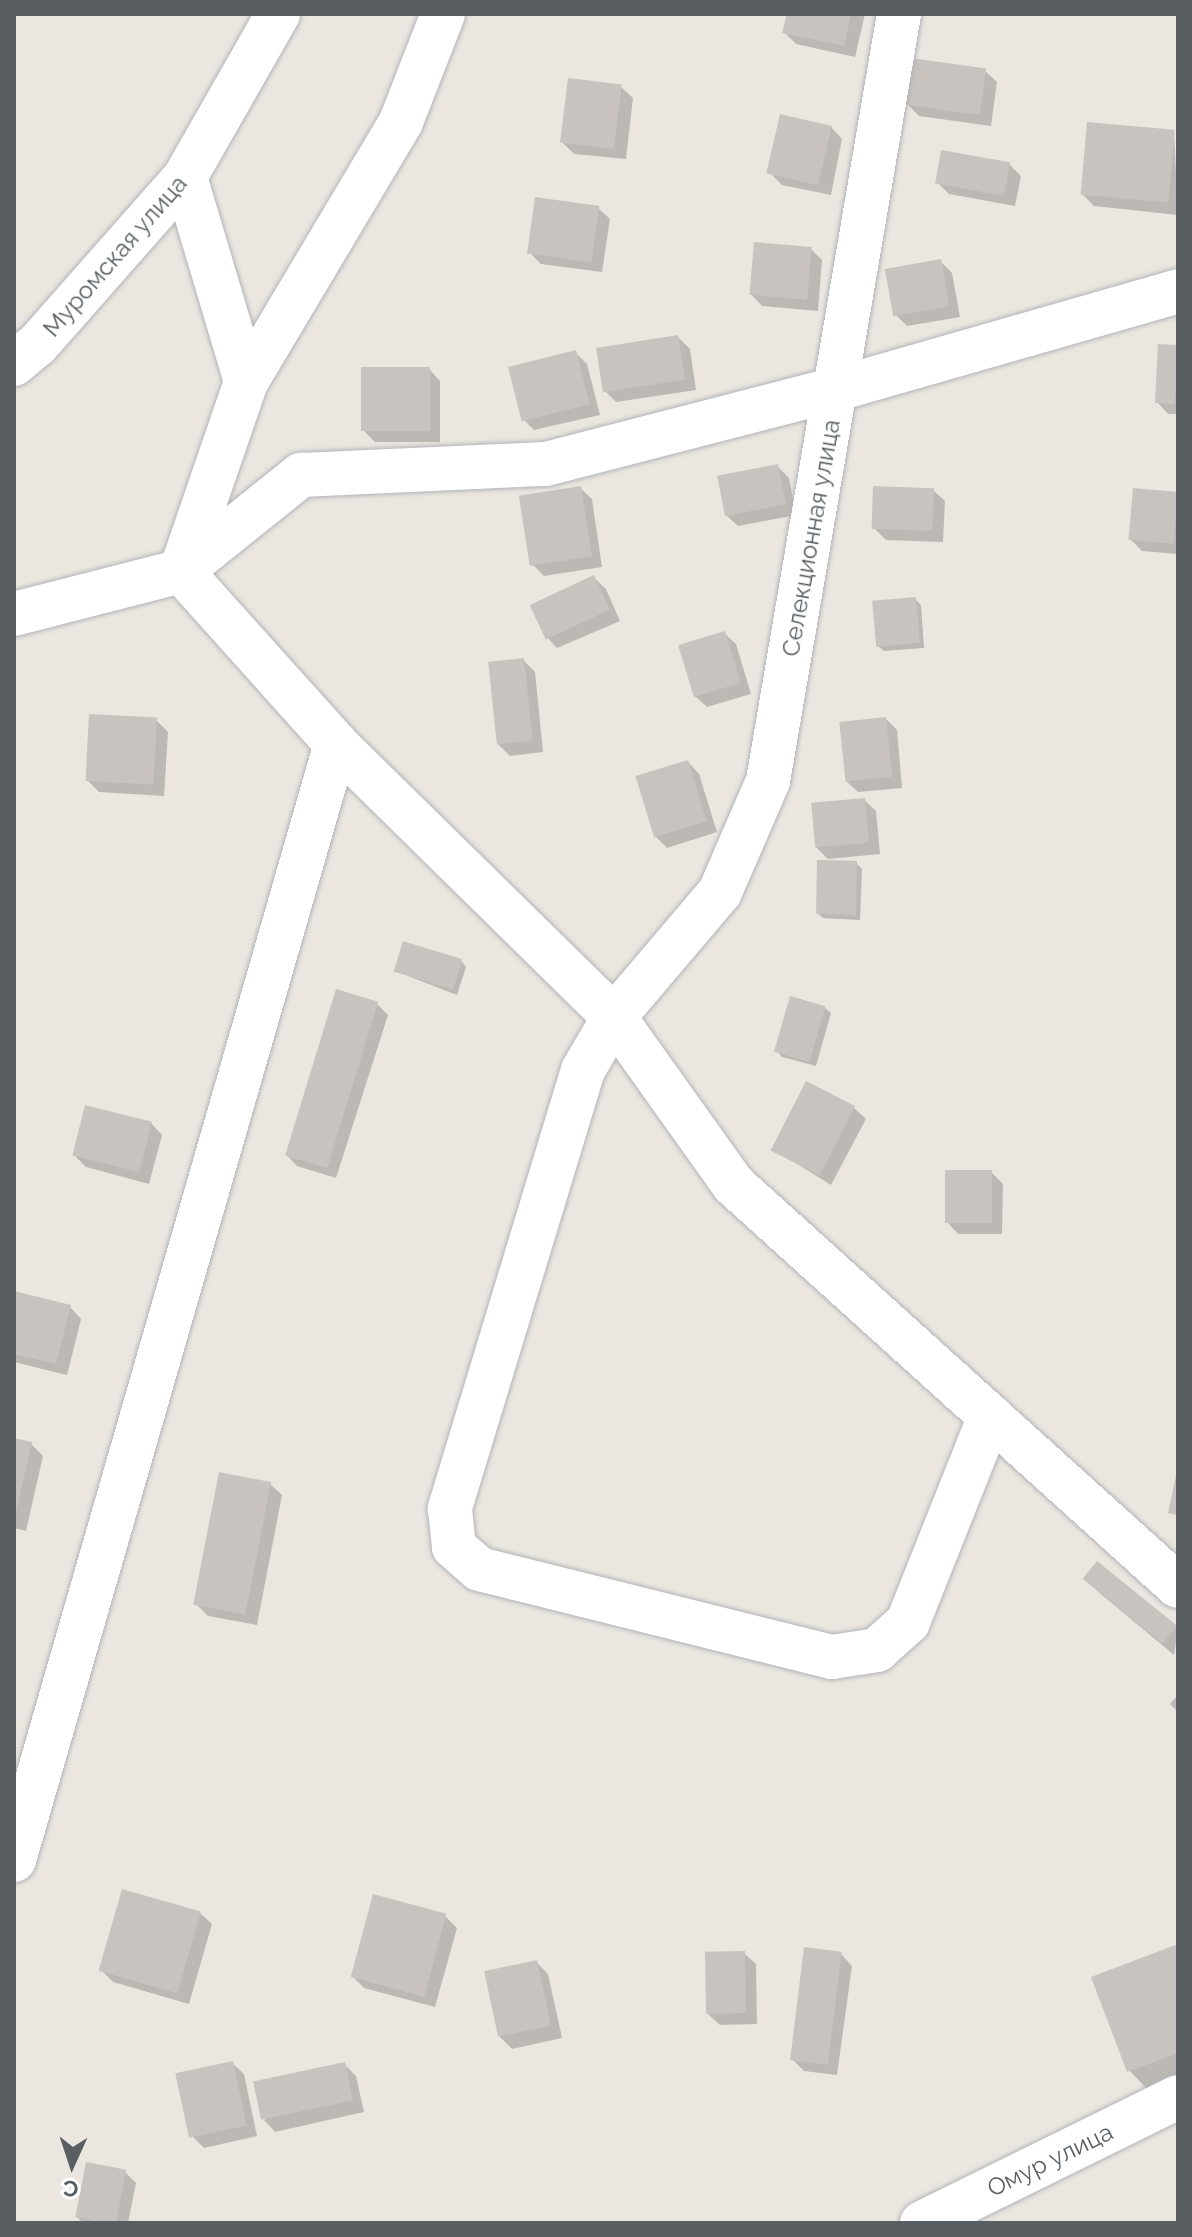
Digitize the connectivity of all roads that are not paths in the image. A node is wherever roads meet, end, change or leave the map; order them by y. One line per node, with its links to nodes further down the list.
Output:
1 (278, 14): 4 (street, Муромская улица)
2 (443, 14): 7 (street)
3 (899, 14): 8 (street, Селекционная улица)
4 (185, 177): 6 (street, Муромская улица); 7 (street)
5 (1178, 291): 8 (street)
6 (14, 364)
7 (246, 382): 9 (street)
8 (837, 389): 9 (street); 12 (street, Селекционная улица)
9 (181, 571): 10 (street); 11 (street)
10 (14, 614)
11 (336, 744): 12 (street); 15 (street)
12 (614, 1017): 13 (street); 13 (street, Селекционная улица)
13 (990, 1416): 14 (street)
14 (1178, 1586)
15 (14, 1860)
16 (1178, 2097): 17 (street, Омур улица)
17 (922, 2223)

